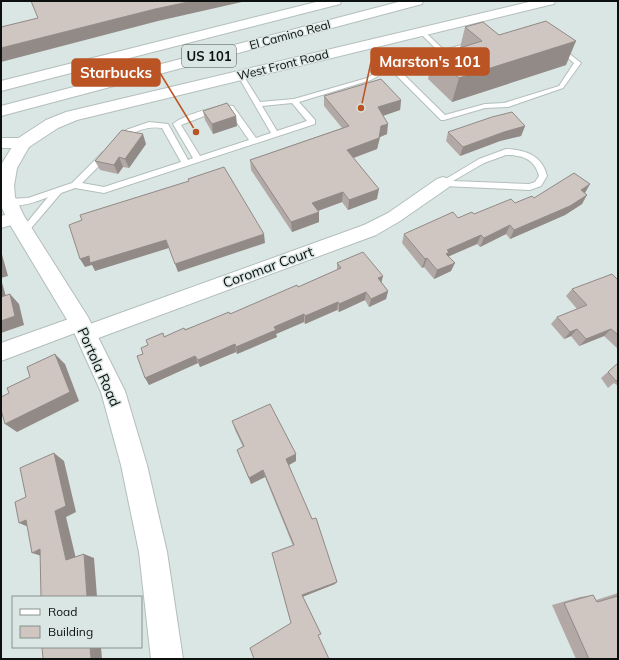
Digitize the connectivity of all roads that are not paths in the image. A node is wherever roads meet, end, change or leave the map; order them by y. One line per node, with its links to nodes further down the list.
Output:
1 (305, 1): 8 (main road)
2 (335, 1): 8 (main road, El Camino Real / US 101)
3 (417, 1): 15 (main road, El Camino Real / US 101)
4 (550, 1): 5 (main road, West Front Road)
5 (422, 32): 9 (lane); 11 (main road, West Front Road)
6 (480, 42): 9 (lane)
7 (555, 45): 10 (lane)
8 (151, 47): 12 (main road, El Camino Real / US 101)
9 (443, 52): 10 (lane)
10 (392, 66): 13 (lane)
11 (241, 76): 14 (lane); 18 (main road, West Front Road)
12 (1, 86)
13 (294, 102): 14 (lane); 16 (lane)
14 (257, 104): 16 (lane)
15 (1, 111)
16 (275, 134): 17 (lane)
17 (254, 141): 19 (lane); 19 (lane)
18 (12, 143): 24 (main road, Portola Road)
19 (198, 160): 20 (lane)
20 (186, 164): 22 (lane); 22 (lane)
21 (443, 183): 21 (lane); 25 (street, Coromar Court)
22 (75, 185): 23 (lane)
23 (58, 191): 24 (lane); 24 (lane)
24 (12, 218): 25 (main road, Portola Road)
25 (82, 328): 26 (street, Coromar Court); 27 (main road, Portola Road)
26 (1, 352)
27 (167, 659)

